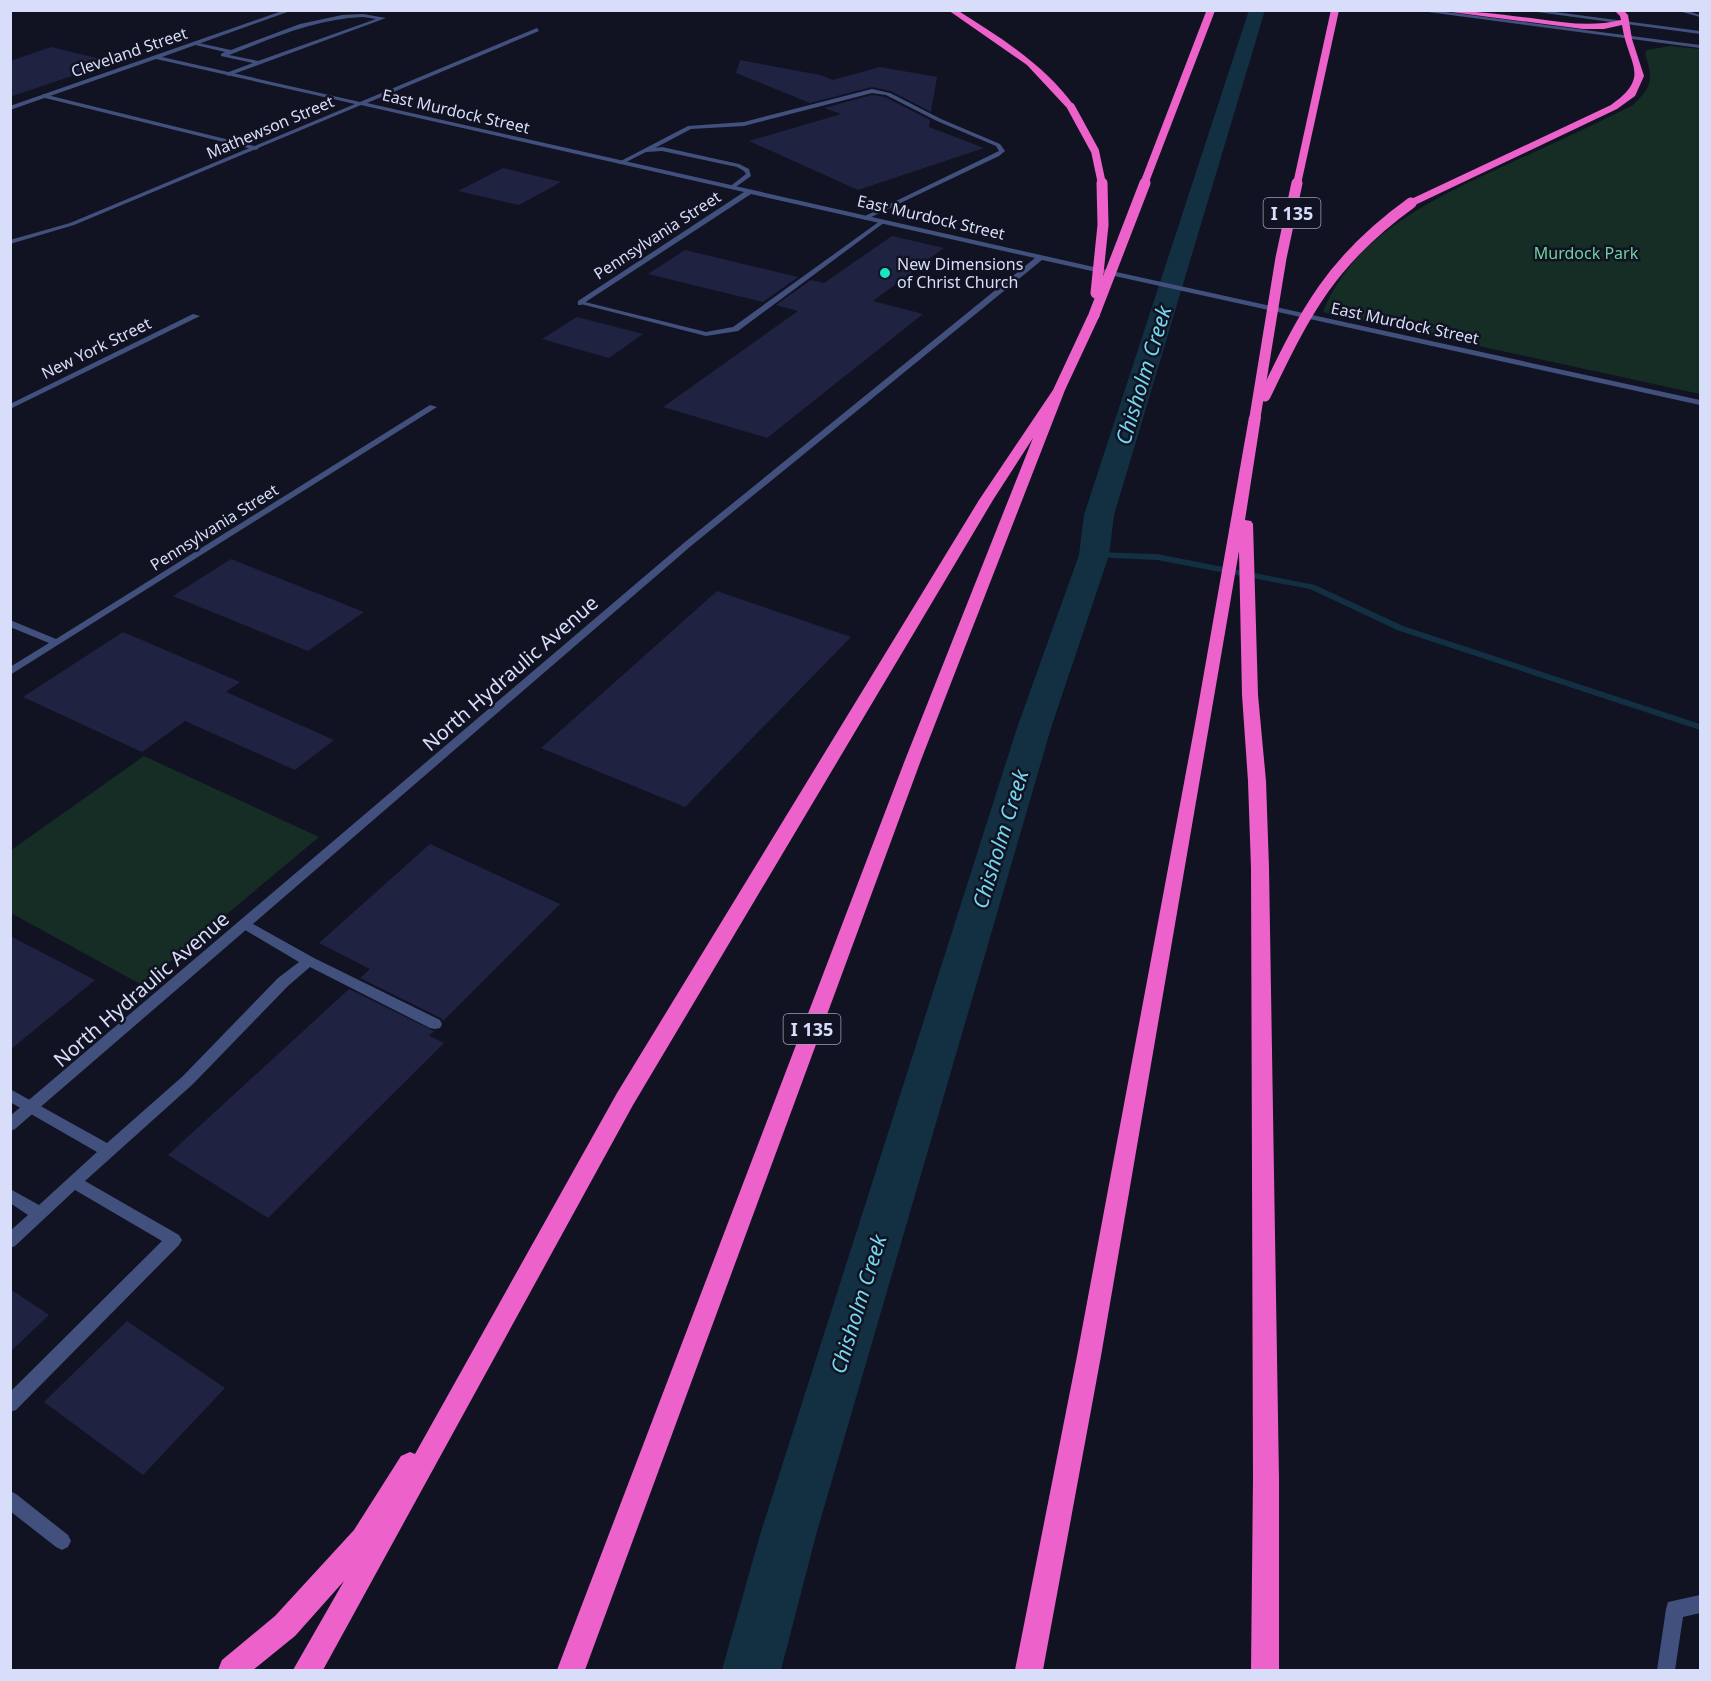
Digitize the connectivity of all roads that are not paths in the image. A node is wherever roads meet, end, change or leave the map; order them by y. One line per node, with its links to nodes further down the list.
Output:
1 (291, 10): 15 (street, Cleveland Street)
2 (951, 10): 33 (highway, bridge)
3 (1211, 10): 33 (highway, I 135, bridge)
4 (1335, 10): 39 (highway, I 135, bridge)
5 (1415, 10): 14 (street)
6 (1439, 10): 11 (highway)
7 (1524, 10): 11 (street)
8 (1617, 10): 11 (highway)
9 (1677, 10): 10 (street)
10 (1701, 16)
11 (1624, 22): 13 (street); 14 (highway)
12 (537, 30): 22 (street, Mathewson Street)
13 (1701, 33)
14 (1628, 39): 16 (street); 39 (highway, bridge)
15 (194, 44): 17 (street); 18 (street, Cleveland Street)
16 (1701, 47)
17 (232, 52): 19 (street); 19 (street)
18 (155, 57): 20 (street, East Murdock Street); 21 (street, Cleveland Street)
19 (259, 63): 20 (street)
20 (228, 74): 22 (street, East Murdock Street)
21 (44, 96): 23 (street, Cleveland Street); 24 (street)
22 (359, 105): 24 (street, Mathewson Street); 26 (street, East Murdock Street)
23 (10, 108)
24 (256, 148): 31 (street, Mathewson Street)
25 (645, 150): 26 (street); 27 (street); 29 (street)
26 (620, 163): 27 (street, East Murdock Street)
27 (731, 188): 28 (street, East Murdock Street)
28 (749, 192): 29 (street, East Murdock Street); 30 (street, Pennsylvania Street)
29 (865, 218): 30 (street, East Murdock Street)
30 (882, 222): 32 (street, East Murdock Street)
31 (10, 242)
32 (1041, 257): 36 (street, East Murdock Street); 44 (street, North Hydraulic Avenue)
33 (1094, 315): 35 (highway, I 135)
34 (196, 316): 37 (street, New York Street)
35 (1059, 390): 55 (highway); 62 (highway, I 135)
36 (1701, 403)
37 (10, 407)
38 (433, 407): 42 (street, Pennsylvania Street)
39 (1255, 417): 40 (highway, I 135)
40 (1245, 481): 63 (highway, I 135); 64 (highway)
41 (10, 623): 42 (street)
42 (57, 644): 43 (street, Pennsylvania Street)
43 (10, 672)
44 (244, 924): 45 (street); 48 (street, North Hydraulic Avenue)
45 (309, 961): 46 (street); 50 (street)
46 (435, 1024)
47 (10, 1095): 48 (street)
48 (31, 1108): 49 (street, North Hydraulic Avenue); 50 (street)
49 (10, 1125)
50 (108, 1151): 51 (street)
51 (74, 1182): 53 (street); 56 (street)
52 (10, 1195): 53 (street)
53 (40, 1214): 54 (street)
54 (10, 1241)
55 (506, 1314): 60 (highway); 61 (highway)
56 (10, 1404)
57 (10, 1500): 58 (street)
58 (62, 1540)
59 (1701, 1604): 65 (street)
60 (232, 1671)
61 (307, 1671)
62 (571, 1671)
63 (1029, 1671)
64 (1265, 1671)
65 (1666, 1671)

